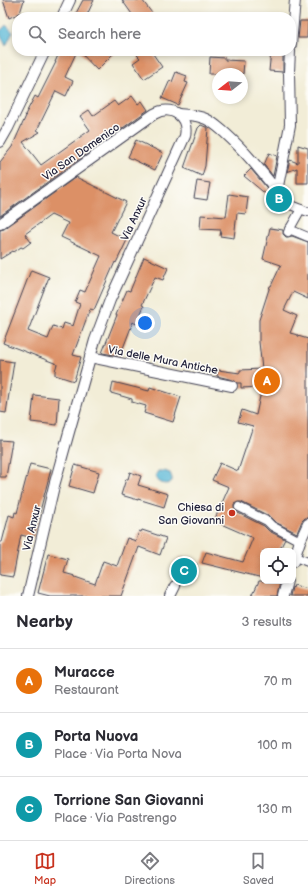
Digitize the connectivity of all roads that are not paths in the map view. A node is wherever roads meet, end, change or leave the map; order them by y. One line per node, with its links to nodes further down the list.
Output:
1 (70, 0): 3 (street)
2 (295, 0): 4 (street)
3 (64, 12)
4 (294, 12)
5 (43, 56): 8 (street)
6 (290, 56): 9 (street)
7 (178, 114): 9 (street); 11 (street, Via San Domenico); 13 (street, Via Anxur)
8 (0, 142)
9 (283, 200): 10 (street)
10 (304, 211): 12 (street)
11 (0, 224)
12 (308, 237)
13 (90, 357): 14 (street, Via delle Mura Antiche); 23 (street, Via Anxur)
14 (232, 386)
15 (239, 507): 17 (street)
16 (308, 524): 17 (street)
17 (300, 541): 18 (street)
18 (296, 553)
19 (296, 559): 20 (street)
20 (308, 562)
21 (286, 584): 25 (street)
22 (175, 586): 24 (street)
23 (28, 596)
24 (170, 596)
25 (282, 596)

